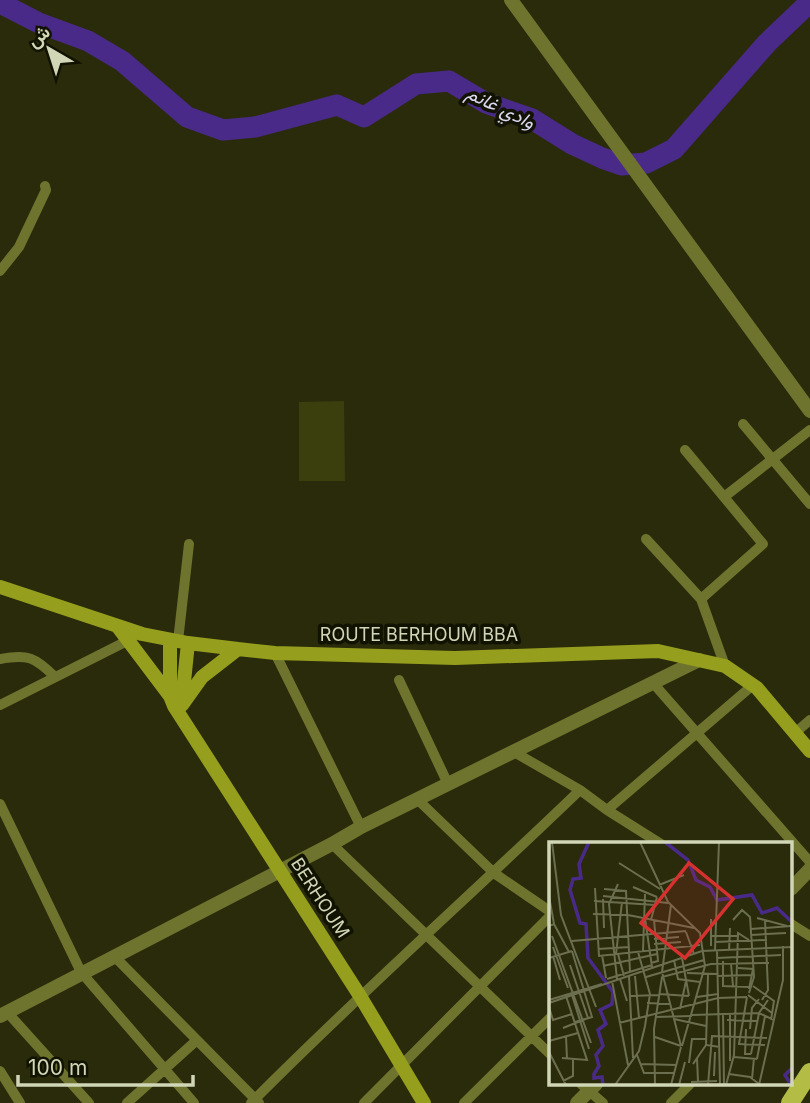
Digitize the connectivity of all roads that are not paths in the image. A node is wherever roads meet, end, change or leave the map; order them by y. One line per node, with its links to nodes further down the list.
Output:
1 (511, 0): 4 (street)
2 (46, 186): 3 (street)
3 (0, 271)
4 (810, 411)
5 (743, 424): 8 (street)
6 (810, 430): 8 (street)
7 (685, 450): 9 (street)
8 (773, 460): 9 (street); 10 (street)
9 (724, 497): 14 (street)
10 (810, 504)
11 (646, 539): 14 (street)
12 (189, 544): 16 (street)
13 (0, 587): 15 (main road, BERHOUM)
14 (701, 599): 21 (street)
15 (135, 637): 16 (main road, ROUTE BERHOUM BBA); 22 (street); 27 (main road, BERHOUM)
16 (179, 641): 17 (main road, ROUTE BERHOUM BBA); 27 (main road)
17 (238, 649): 18 (main road, ROUTE BERHOUM BBA); 27 (main road)
18 (275, 653): 20 (main road, ROUTE BERHOUM BBA); 38 (street)
19 (0, 659): 22 (street)
20 (699, 660): 21 (main road, ROUTE BERHOUM BBA); 24 (street)
21 (725, 666): 25 (main road, ROUTE BERHOUM BBA)
22 (55, 677): 26 (street)
23 (400, 680): 33 (street)
24 (653, 683): 29 (street); 32 (street)
25 (752, 685): 29 (street); 30 (main road, ROUTE BERHOUM BBA)
26 (0, 705)
27 (177, 706): 43 (main road, BERHOUM)
28 (810, 720): 30 (street)
29 (696, 733): 37 (street); 41 (street)
30 (795, 733): 31 (main road, ROUTE BERHOUM BBA)
31 (810, 751)
32 (514, 752): 33 (street); 34 (street)
33 (448, 784): 35 (street)
34 (580, 790): 37 (street); 44 (street)
35 (417, 799): 38 (street); 44 (street)
36 (0, 804): 52 (street)
37 (607, 810): 39 (street)
38 (361, 827): 40 (street)
39 (659, 842)
40 (332, 844): 43 (street); 49 (street)
41 (810, 862)
42 (810, 869): 45 (street)
43 (280, 871): 51 (street); 54 (main road, BERHOUM)
44 (494, 873): 46 (street); 49 (street)
45 (792, 888)
46 (549, 912)
47 (549, 915): 53 (street)
48 (792, 925): 50 (street)
49 (425, 934): 53 (street); 54 (street)
50 (810, 936)
51 (115, 957): 52 (street); 58 (street)
52 (81, 972): 55 (street); 61 (street)
53 (480, 987): 57 (street); 60 (street)
54 (360, 996): 60 (main road, BERHOUM); 66 (street)
55 (3, 1014): 68 (street)
56 (549, 1019): 57 (street)
57 (531, 1036): 59 (street); 73 (street)
58 (197, 1040): 61 (street); 66 (street)
59 (549, 1053)
60 (401, 1065): 71 (street); 72 (main road, BERHOUM)
61 (165, 1069): 69 (street); 70 (street)
62 (0, 1072): 67 (street)
63 (801, 1076): 77 (main road)
64 (588, 1086): 74 (street); 75 (street)
65 (688, 1086): 76 (street)
66 (255, 1102)
67 (20, 1103)
68 (89, 1103)
69 (127, 1103)
70 (194, 1103)
71 (364, 1103)
72 (424, 1103)
73 (464, 1103)
74 (577, 1103)
75 (603, 1103)
76 (671, 1103)
77 (790, 1103)

